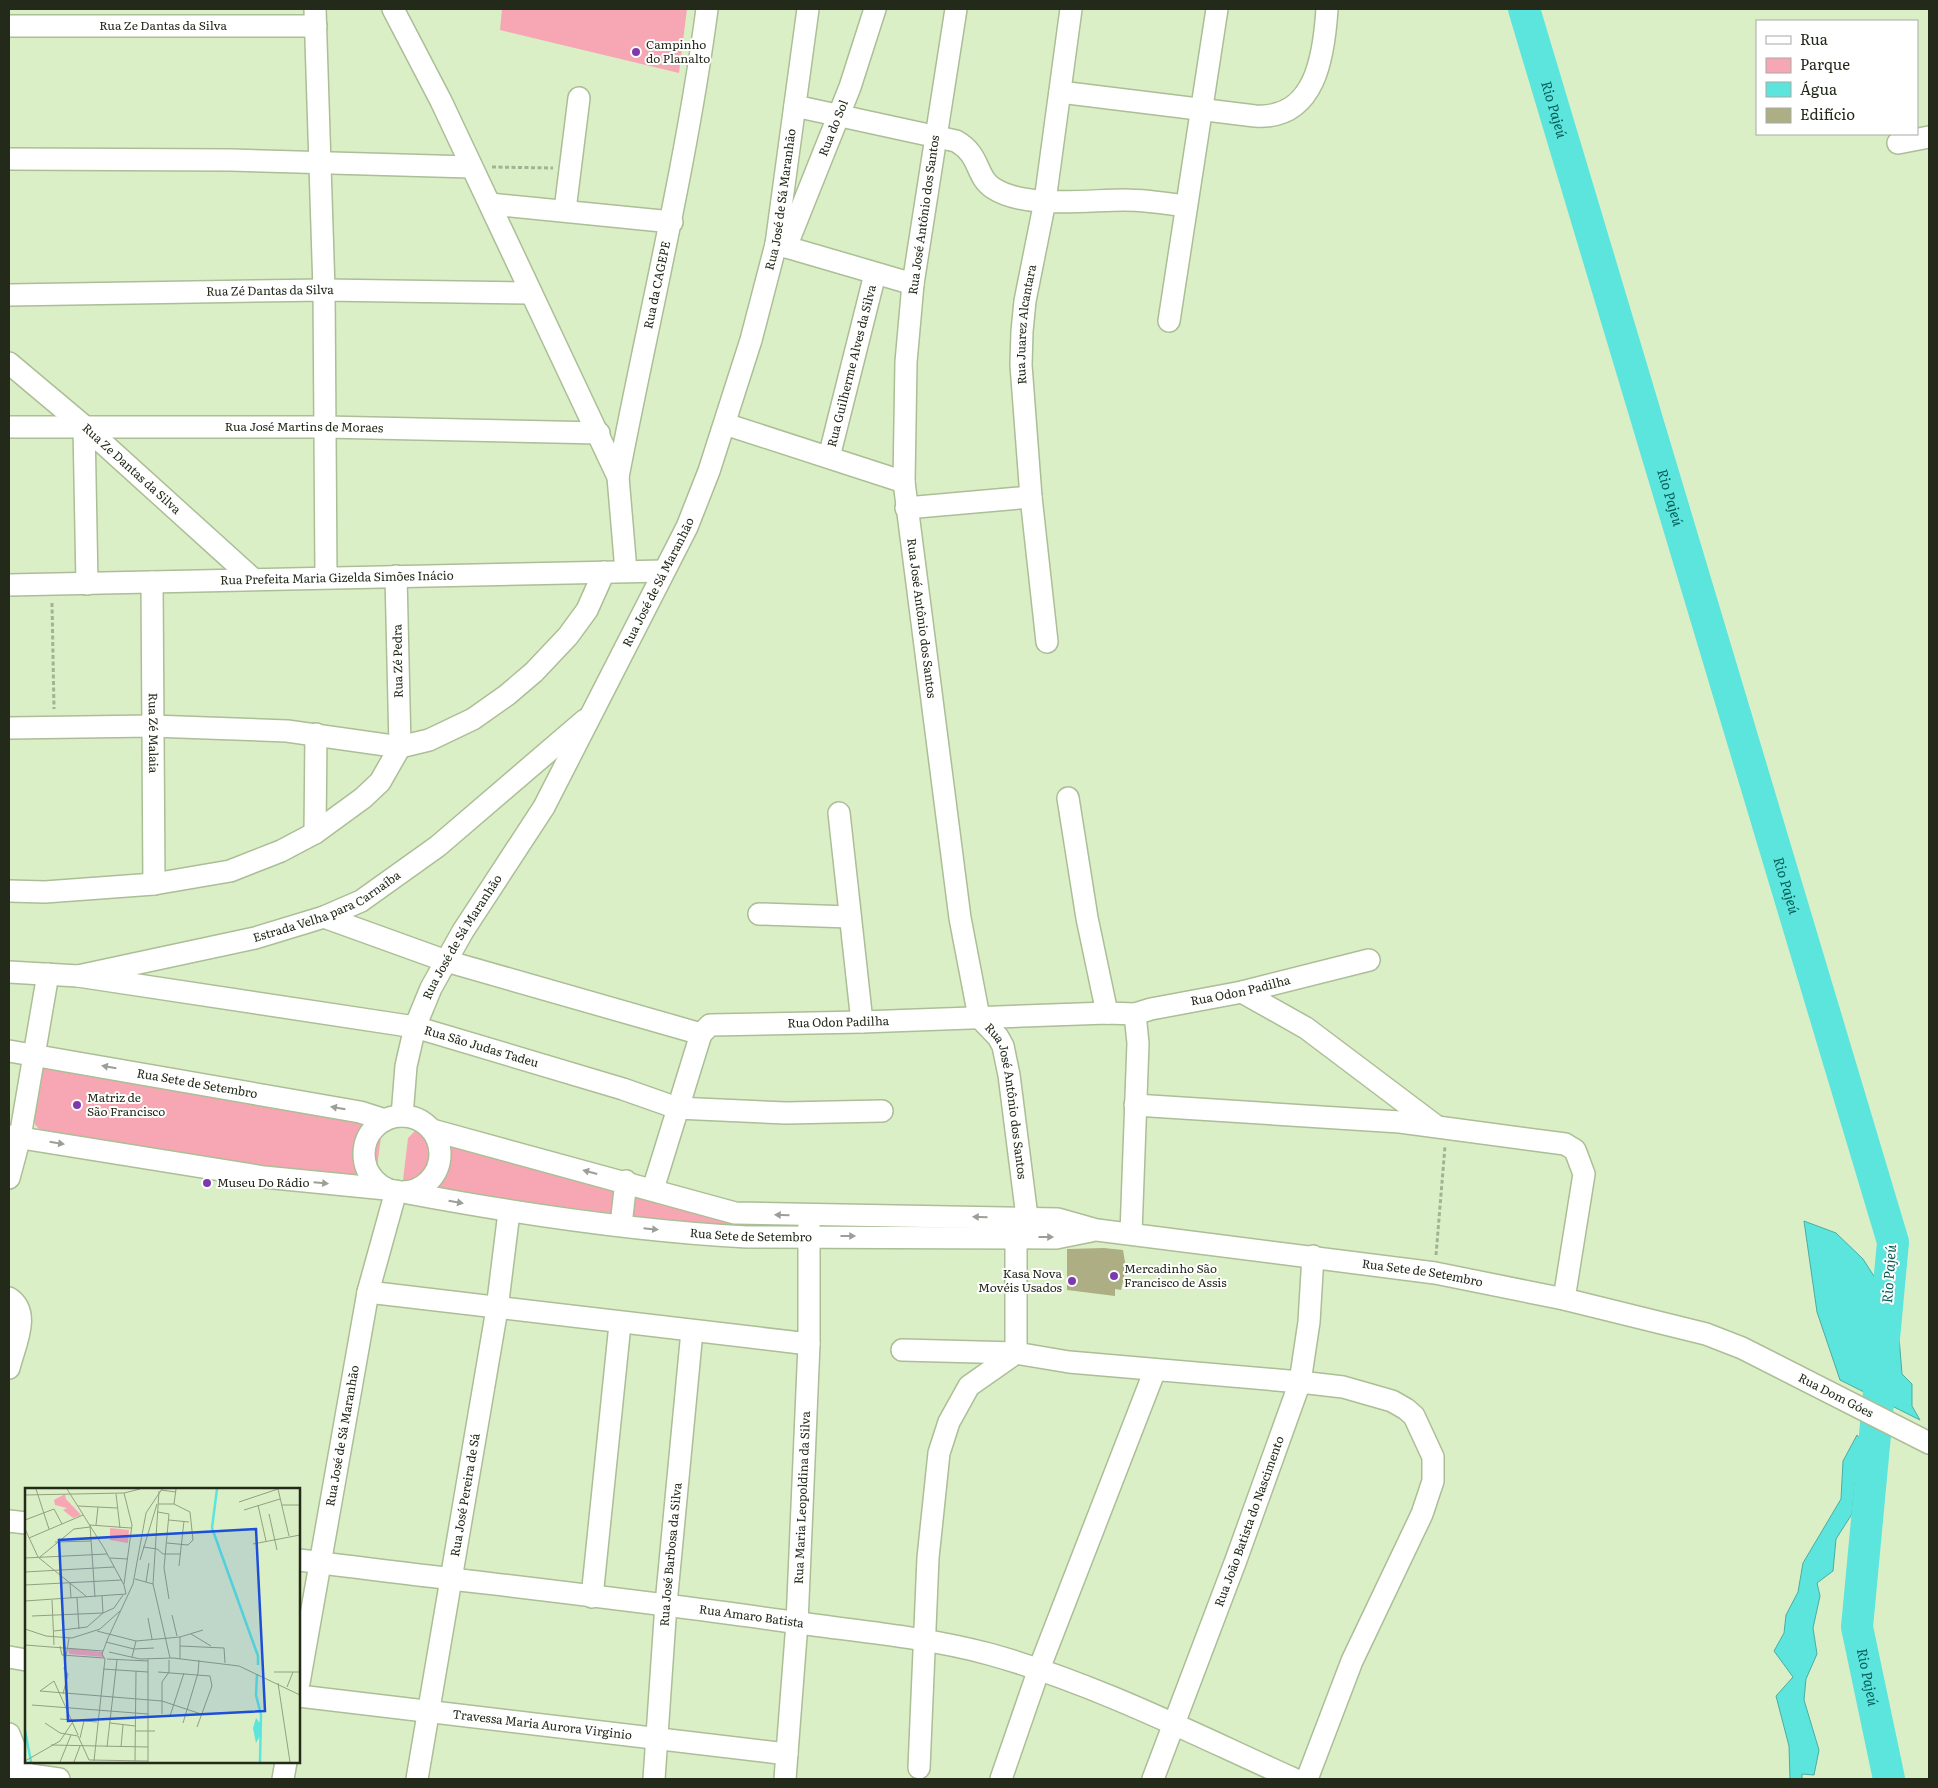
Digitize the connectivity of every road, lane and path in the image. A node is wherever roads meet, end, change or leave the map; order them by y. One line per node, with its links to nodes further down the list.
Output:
1 (393, 9): 21 (street)
2 (707, 9): 27 (street, Rua da CAGEPE)
3 (808, 9): 13 (street, Rua José de Sá Maranhão)
4 (874, 9): 15 (street, Rua do Sol)
5 (956, 9): 17 (street, Rua José Antônio dos Santos)
6 (1072, 9): 11 (street, Rua Juarez Alcantara)
7 (1217, 9): 14 (street)
8 (1327, 9): 14 (street)
9 (315, 17): 10 (street, Rua Ze Dantas da Silva); 20 (street)
10 (9, 26)
11 (1060, 92): 14 (street); 23 (street, Rua Juarez Alcantara)
12 (579, 98): 22 (street)
13 (795, 106): 15 (street); 28 (street, Rua José de Sá Maranhão)
14 (1201, 109): 25 (street)
15 (838, 117): 17 (street); 28 (street, Rua do Sol)
16 (1929, 137): 18 (street)
17 (935, 138): 23 (street); 30 (street, Rua José Antônio dos Santos)
18 (1898, 143)
19 (9, 159): 20 (street)
20 (319, 162): 21 (street); 31 (street)
21 (470, 167): 22 (path); 24 (street)
22 (568, 168): 26 (street)
23 (1045, 201): 25 (street); 44 (street, Rua Juarez Alcantara)
24 (490, 204): 26 (street); 32 (street)
25 (1185, 206): 34 (street)
26 (564, 210): 27 (street)
27 (672, 222): 42 (street, Rua da CAGEPE)
28 (781, 245): 29 (street); 36 (street, Rua José de Sá Maranhão)
29 (875, 274): 30 (street); 41 (street, Rua Guilherme Alves da Silva)
30 (913, 284): 43 (street, Rua José Antônio dos Santos)
31 (324, 290): 32 (street, Rua Zé Dantas da Silva); 33 (street, Rua Zé Dantas da Silva); 39 (street)
32 (531, 293): 40 (street)
33 (9, 295)
34 (1169, 321)
35 (9, 363): 37 (street, Rua Ze Dantas da Silva)
36 (725, 424): 41 (street); 46 (street, Rua José de Sá Maranhão)
37 (84, 426): 38 (street, Rua José Martins de Moraes); 39 (street, Rua José Martins de Moraes); 51 (street, Rua Ze Dantas da Silva); 54 (street)
38 (9, 427)
39 (325, 427): 40 (street, Rua José Martins de Moraes); 50 (street)
40 (598, 433): 42 (street)
41 (829, 457): 43 (street)
42 (618, 476): 48 (street)
43 (904, 482): 45 (street, Rua José Antônio dos Santos)
44 (1031, 497): 45 (street); 56 (street, Rua Juarez Alcantara)
45 (906, 508): 79 (street, Rua José Antônio dos Santos)
46 (664, 571): 48 (street, Rua Prefeita Maria Gizelda Simões Inácio); 57 (street, Rua José de Sá Maranhão)
47 (604, 572): 48 (street, Rua Prefeita Maria Gizelda Simões Inácio); 49 (street, Rua Prefeita Maria Gizelda Simões Inácio); 62 (street)
48 (626, 572)
49 (396, 576): 50 (street, Rua Prefeita Maria Gizelda Simões Inácio); 62 (street, Rua Zé Pedra)
50 (326, 577): 51 (street, Rua Prefeita Maria Gizelda Simões Inácio)
51 (252, 579): 52 (street, Rua Prefeita Maria Gizelda Simões Inácio)
52 (152, 582): 54 (street, Rua Prefeita Maria Gizelda Simões Inácio); 58 (street, Rua Zé Malaia)
53 (52, 584): 54 (street, Rua Prefeita Maria Gizelda Simões Inácio); 55 (street, Rua Prefeita Maria Gizelda Simões Inácio); 60 (path)
54 (87, 584)
55 (9, 585)
56 (1047, 642)
57 (591, 715): 69 (street, Estrada Velha para Carnaíba); 72 (street, Rua José de Sá Maranhão)
58 (152, 726): 60 (street); 61 (street); 66 (street, Rua Zé Malaia)
59 (9, 728): 60 (street)
60 (55, 728)
61 (316, 734): 62 (street); 65 (street)
62 (400, 747): 65 (street)
63 (1068, 798): 77 (street)
64 (839, 813): 70 (street)
65 (315, 833): 66 (street)
66 (154, 884): 67 (street)
67 (9, 891)
68 (759, 914): 70 (street)
69 (324, 917): 72 (street); 75 (street, Estrada Velha para Carnaíba)
70 (849, 917): 80 (street)
71 (1368, 960): 76 (street, Rua Odon Padilha)
72 (446, 961): 81 (street, Rua José de Sá Maranhão); 82 (street)
73 (9, 972): 74 (street, Estrada Velha para Carnaíba)
74 (48, 974): 75 (street, Estrada Velha para Carnaíba); 84 (street)
75 (78, 976): 81 (street, Rua São Judas Tadeu)
76 (1242, 992): 78 (street, Rua Odon Padilha); 89 (street)
77 (1107, 1012): 78 (street, Rua Odon Padilha); 79 (street, Rua Odon Padilha)
78 (1135, 1014): 85 (street)
79 (979, 1018): 80 (street, Rua Odon Padilha); 98 (street, Rua José Antônio dos Santos)
80 (862, 1022): 82 (street, Rua Odon Padilha)
81 (415, 1027): 86 (street, Rua São Judas Tadeu); 88 (street, Rua José de Sá Maranhão)
82 (701, 1034): 86 (street)
83 (9, 1051): 84 (street, Rua Sete de Setembro)
84 (34, 1054): 88 (street, Rua Sete de Setembro, one-way to 84); 91 (street)
85 (1135, 1105): 89 (street); 102 (street)
86 (677, 1108): 87 (street, Rua São Judas Tadeu); 94 (street)
87 (882, 1111)
88 (393, 1118): 90 (street); 95 (street)
89 (1441, 1126): 106 (path); 109 (street)
90 (432, 1130): 93 (street, Rua Sete de Setembro, one-way to 90); 95 (street)
91 (14, 1137): 92 (street); 95 (street, Rua Sete de Setembro, one-way to 95)
92 (9, 1178)
93 (626, 1182): 94 (street, Rua Sete de Setembro); 99 (street)
94 (653, 1190): 97 (street, Rua Sete de Setembro)
95 (396, 1191): 96 (street, Rua Sete de Setembro, one-way to 96); 107 (street, Rua José de Sá Maranhão)
96 (509, 1212): 99 (street, Rua Sete de Setembro); 110 (street, Rua José Pereira de Sá)
97 (748, 1214): 100 (street, Rua Sete de Setembro, one-way to 97); 104 (street)
98 (1027, 1218): 100 (street, Rua Sete de Setembro, one-way to 100); 101 (street, Rua Sete de Setembro)
99 (621, 1226): 104 (street, Rua Sete de Setembro, one-way to 104)
100 (809, 1226): 103 (street, Rua Sete de Setembro, one-way to 103); 104 (street, Rua Sete de Setembro); 113 (street, Rua Maria Leopoldina da Silva)
101 (1097, 1230): 102 (street, Rua Sete de Setembro); 103 (street, Rua Sete de Setembro, one-way to 101)
102 (1131, 1233): 105 (street, Rua Sete de Setembro)
103 (1016, 1237): 116 (street)
104 (747, 1238)
105 (1313, 1256): 106 (street, Rua Sete de Setembro); 119 (street, Rua João Batista do Nascimento)
106 (1435, 1273): 109 (street, Rua Sete de Setembro)
107 (368, 1292): 110 (street); 123 (street, Rua José de Sá Maranhão)
108 (9, 1298): 117 (street)
109 (1564, 1298): 114 (street, Rua Sete de Setembro)
110 (496, 1309): 111 (street); 124 (street, Rua José Pereira de Sá)
111 (620, 1324): 112 (street); 125 (street)
112 (692, 1331): 113 (street); 126 (street, Rua José Barbosa da Silva)
113 (809, 1344): 127 (street, Rua Maria Leopoldina da Silva)
114 (1742, 1348): 120 (street, Rua Dom Góes)
115 (902, 1350): 116 (street)
116 (1016, 1353): 118 (street); 128 (street)
117 (9, 1368)
118 (1156, 1370): 119 (street); 131 (street)
119 (1300, 1382): 135 (street, Rua João Batista do Nascimento); 150 (street)
120 (1929, 1443)
121 (9, 1521): 122 (street)
122 (25, 1523)
123 (309, 1562): 124 (street, Rua Amaro Batista); 132 (street, Rua José de Sá Maranhão)
124 (450, 1578): 125 (street, Rua Amaro Batista); 134 (street, Rua José Pereira de Sá)
125 (592, 1597): 126 (street, Rua Amaro Batista)
126 (666, 1604): 127 (street, Rua Amaro Batista); 137 (street, Rua José Barbosa da Silva)
127 (797, 1623): 128 (street, Rua Amaro Batista); 138 (street, Rua Maria Leopoldina da Silva)
128 (925, 1640): 131 (street, Rua Amaro Batista); 140 (street)
129 (9, 1657): 130 (street)
130 (25, 1660)
131 (1039, 1669): 135 (street, Rua Amaro Batista); 147 (street)
132 (300, 1671)
133 (300, 1696): 134 (street, Travessa Maria Aurora Virginio)
134 (427, 1710): 137 (street, Travessa Maria Aurora Virginio); 144 (street, Rua José Pereira de Sá)
135 (1173, 1724): 148 (street, Rua João Batista do Nascimento); 149 (street, Rua Amaro Batista)
136 (9, 1734): 141 (street)
137 (656, 1736): 138 (street, Travessa Maria Aurora Virginio); 145 (street, Rua José Barbosa da Silva)
138 (787, 1754): 146 (street, Rua Maria Leopoldina da Silva)
139 (286, 1763): 143 (street)
140 (919, 1768)
141 (20, 1775): 142 (street)
142 (59, 1779)
143 (283, 1779)
144 (417, 1779)
145 (654, 1779)
146 (785, 1779)
147 (1001, 1779)
148 (1153, 1779)
149 (1294, 1779)
150 (1307, 1779)

